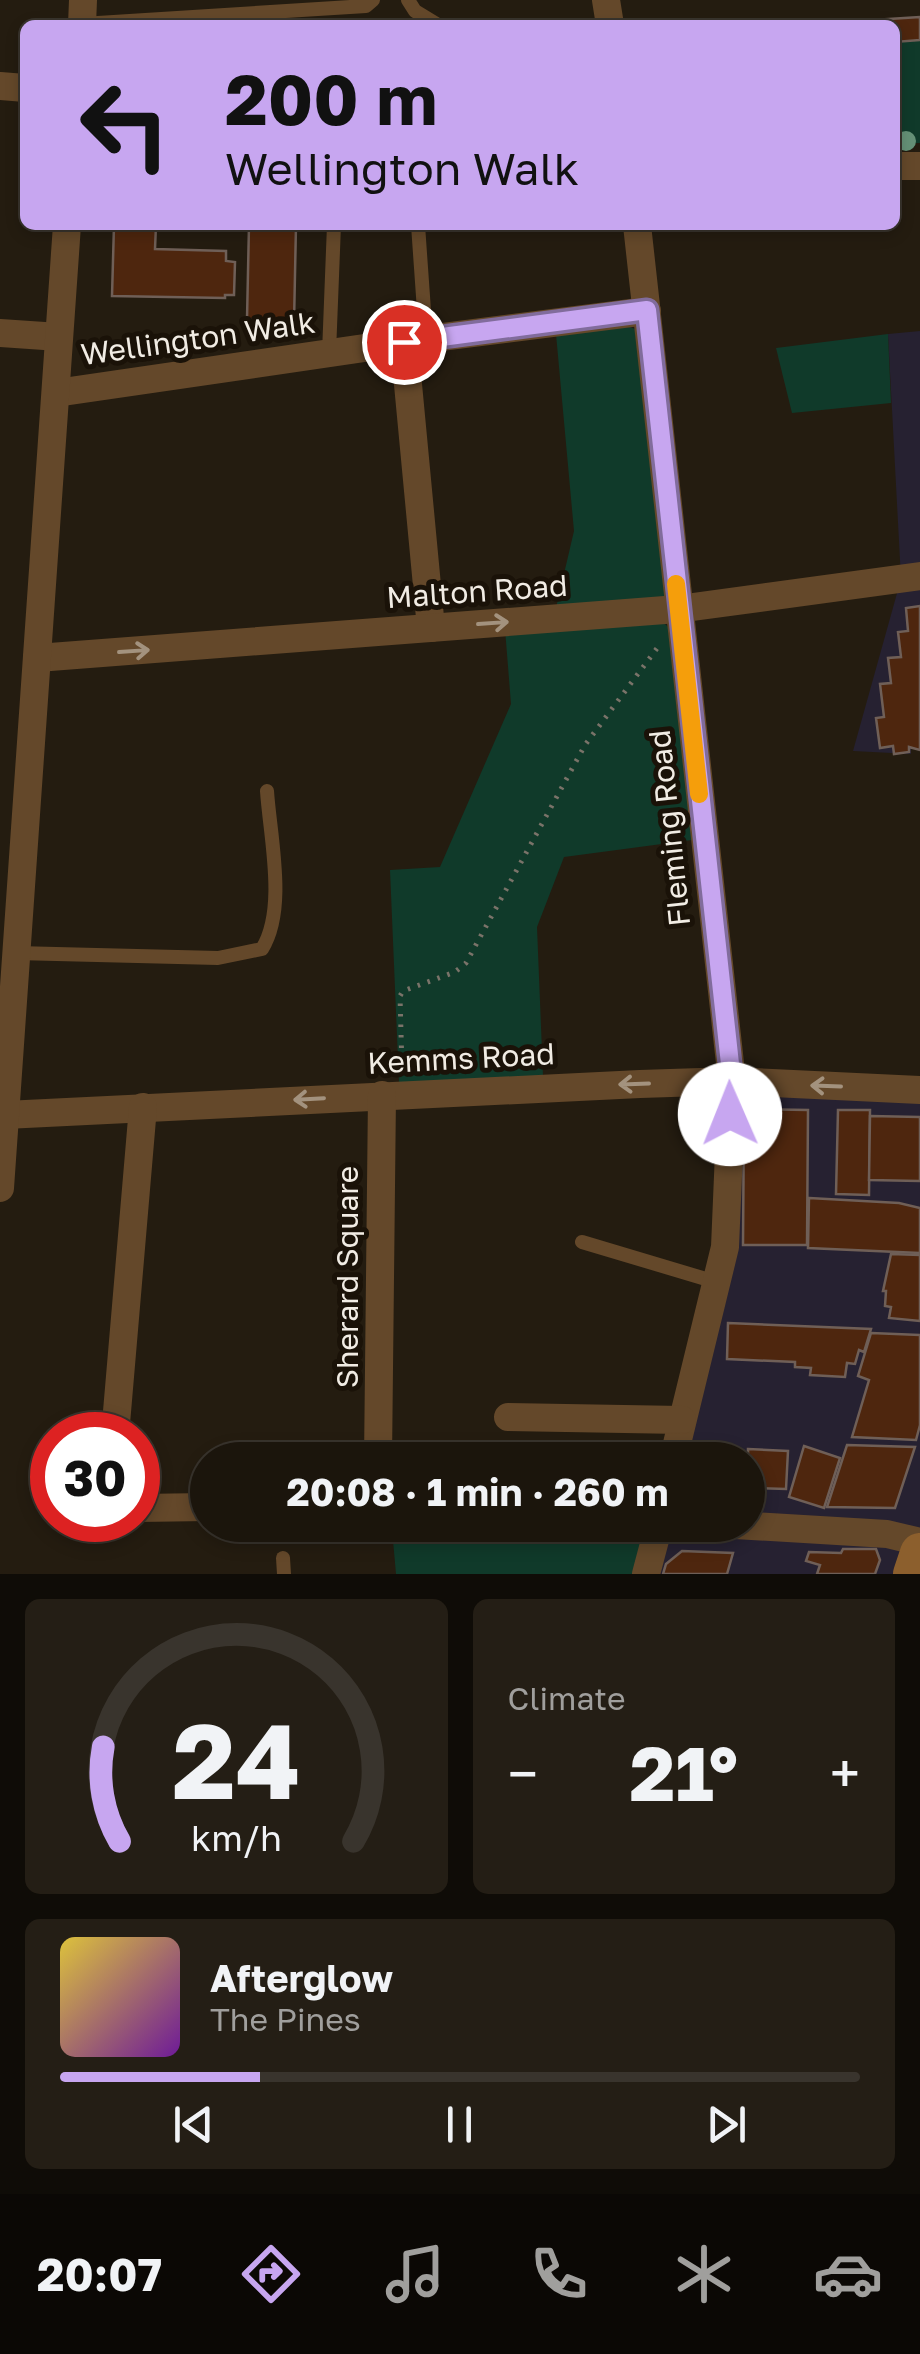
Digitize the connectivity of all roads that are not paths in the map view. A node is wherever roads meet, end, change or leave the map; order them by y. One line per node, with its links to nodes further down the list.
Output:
1 (374, 0): 3 (lane)
2 (408, 0): 4 (lane)
3 (145, 20)
4 (430, 20)
5 (68, 230): 11 (street)
6 (334, 230): 13 (lane)
7 (418, 230): 12 (lane)
8 (638, 230): 9 (street, Fleming Road)
9 (647, 310): 12 (street, Wellington Walk); 16 (street, Fleming Road)
10 (0, 333): 11 (street)
11 (59, 337): 14 (street)
12 (415, 340): 13 (street, Wellington Walk); 17 (street)
13 (329, 353): 14 (street, Wellington Walk)
14 (56, 393): 18 (street)
15 (920, 576): 16 (street, Malton Road)
16 (678, 609): 17 (street, Malton Road, one-way to 16); 22 (street, Fleming Road)
17 (431, 628): 18 (street, Malton Road, one-way to 17)
18 (36, 658): 20 (street)
19 (267, 791): 21 (lane)
20 (13, 808): 21 (street)
21 (16, 953): 26 (street)
22 (732, 1082): 23 (street, Kemms Road, one-way to 22); 24 (street, Kemms Road, one-way to 24); 29 (street, Fleming Road)
23 (920, 1090)
24 (382, 1095): 25 (street, Kemms Road, one-way to 25); 33 (street, Sherard Square)
25 (142, 1107): 26 (street, Kemms Road); 30 (street)
26 (3, 1134): 27 (street)
27 (0, 1188)
28 (582, 1242): 29 (lane)
29 (716, 1282): 32 (street, Fleming Road)
30 (117, 1412)
31 (508, 1417): 32 (street)
32 (682, 1420): 34 (street, Fleming Road)
33 (378, 1442)
34 (678, 1442)
35 (190, 1507): 36 (street)
36 (160, 1508)
37 (765, 1527): 39 (street)
38 (654, 1542): 43 (street)
39 (920, 1542)
40 (920, 1553): 44 (main road)
41 (283, 1558): 42 (lane)
42 (284, 1574)
43 (646, 1574)
44 (912, 1574)

